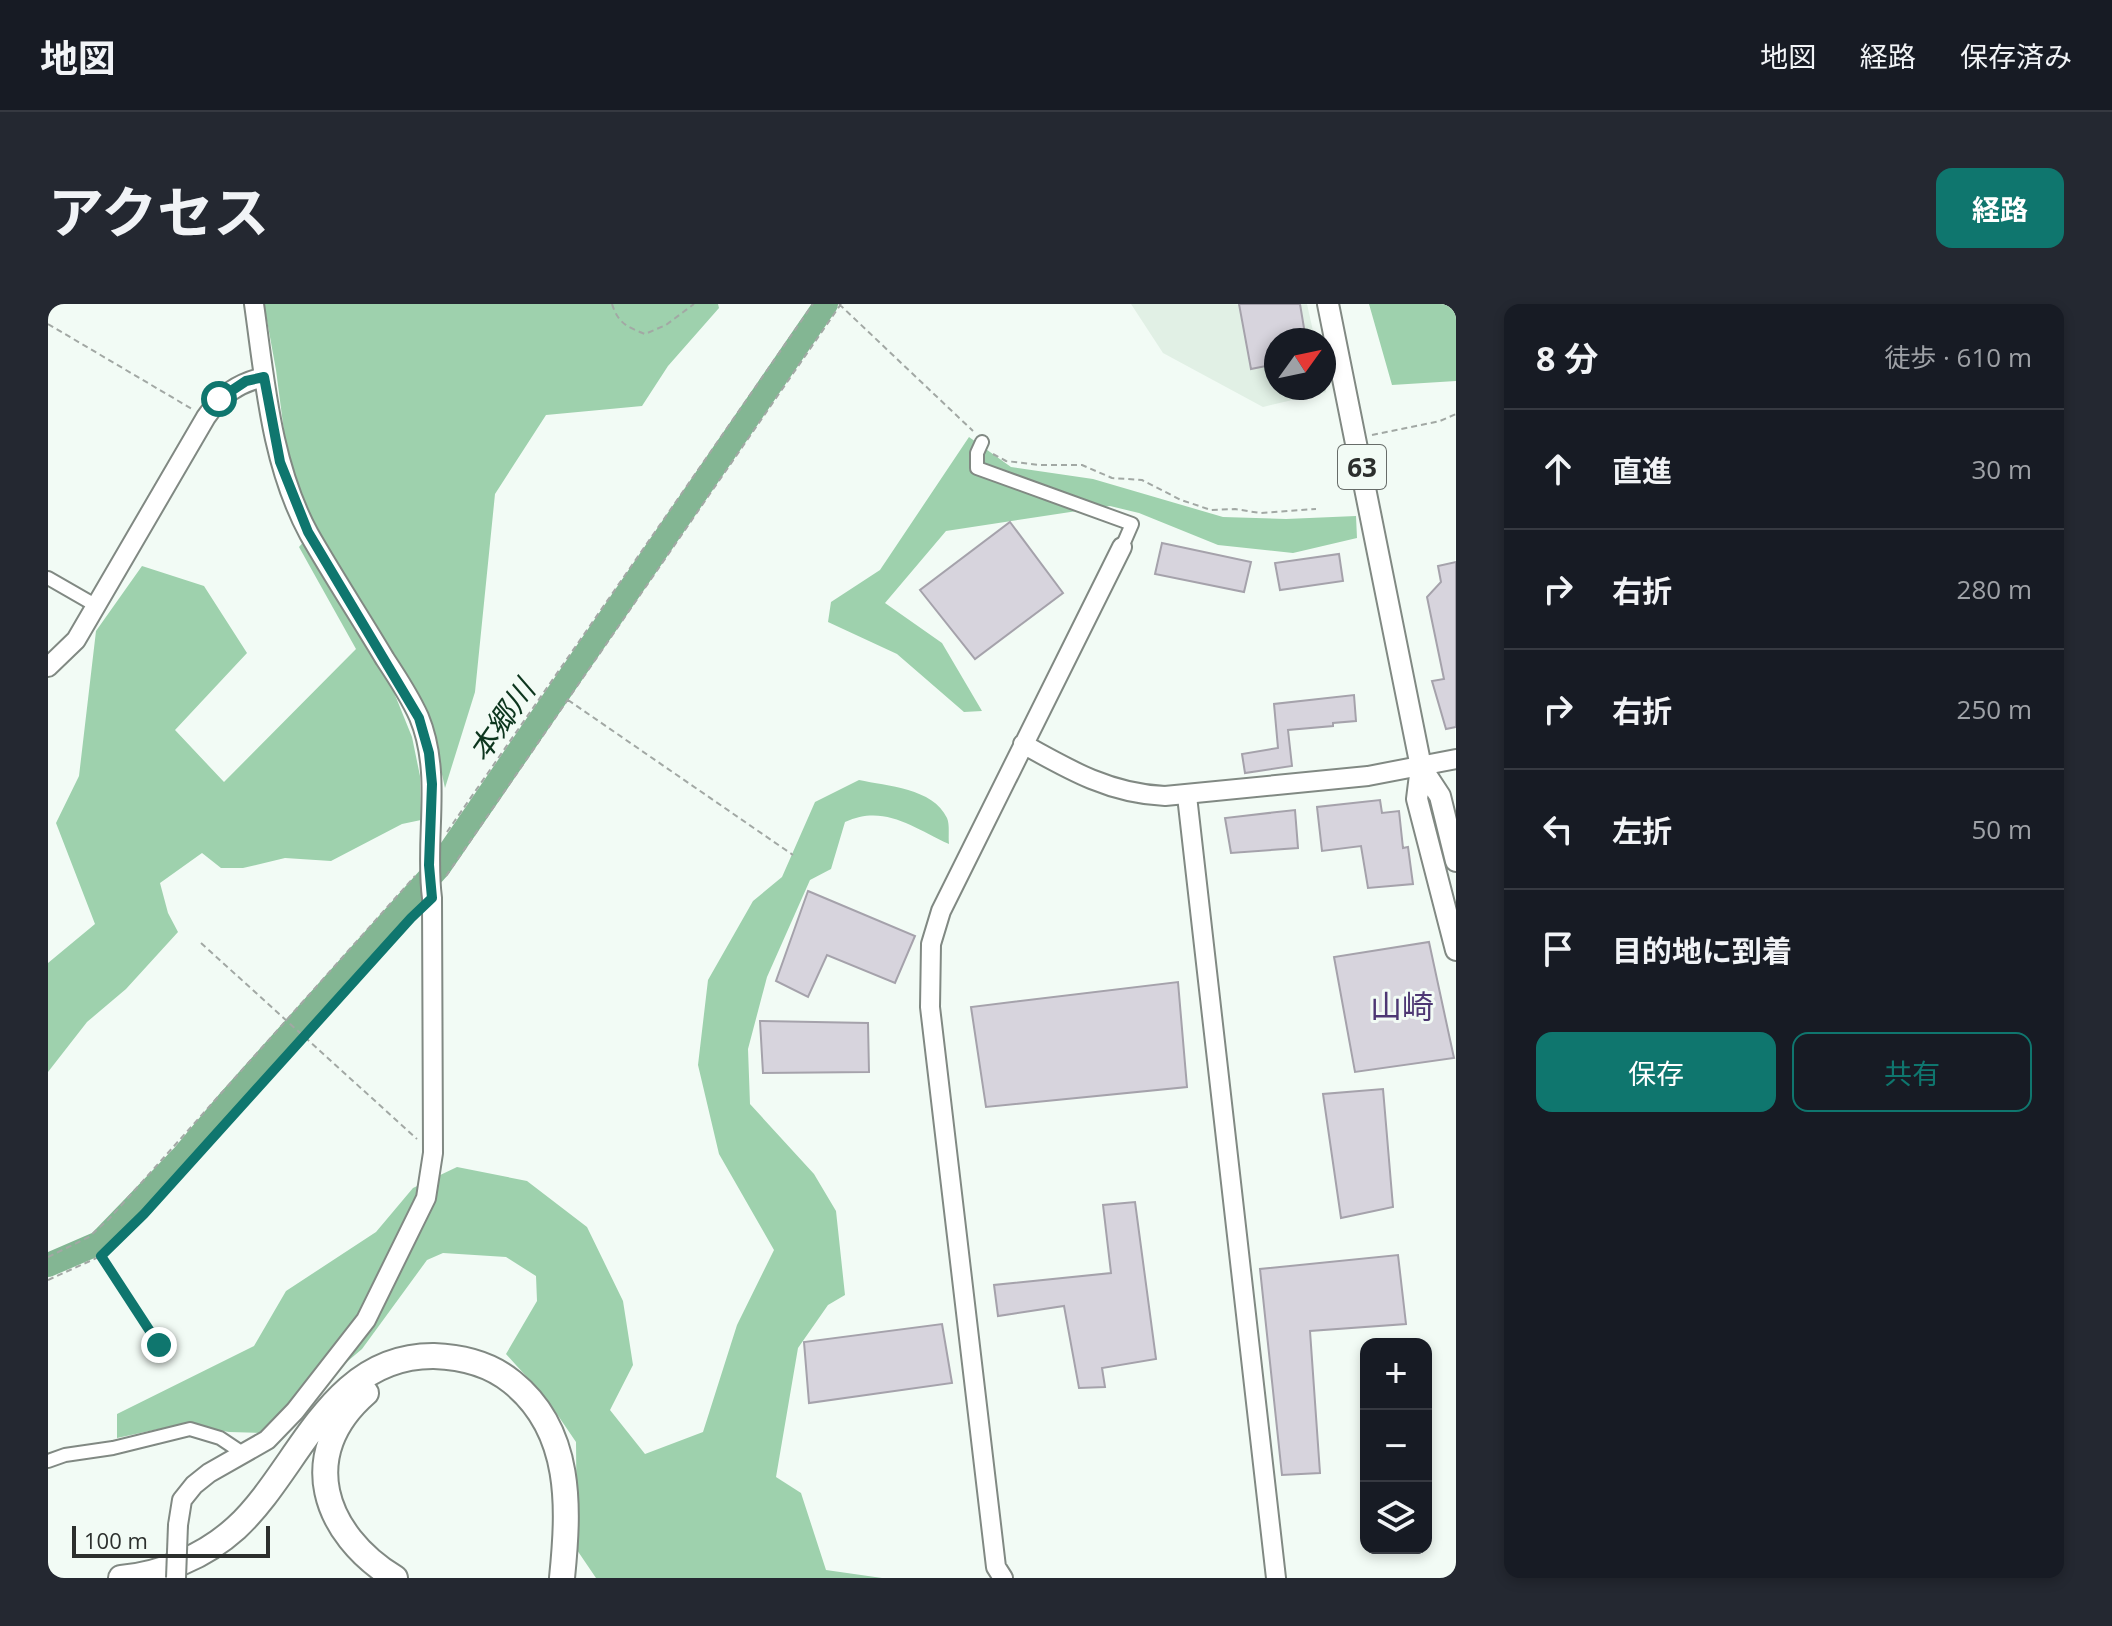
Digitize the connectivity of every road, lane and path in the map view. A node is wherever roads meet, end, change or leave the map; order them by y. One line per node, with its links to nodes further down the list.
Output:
1 (254, 304): 8 (street)
2 (612, 304): 3 (path)
3 (694, 304)
4 (813, 304): 23 (path)
5 (840, 304): 12 (path); 18 (path)
6 (1328, 304): 11 (main road, 63)
7 (48, 324): 10 (path)
8 (264, 377): 10 (street); 25 (street)
9 (1456, 414): 11 (path)
10 (206, 417): 16 (street)
11 (1356, 439): 21 (main road, 63)
12 (982, 442): 13 (path); 14 (street)
13 (1316, 509)
14 (1122, 547): 19 (street)
15 (48, 578): 16 (street)
16 (95, 605): 17 (street)
17 (48, 667)
18 (567, 699): 24 (path); 27 (path)
19 (1023, 744): 22 (street); 44 (street)
20 (1456, 759): 21 (street)
21 (1421, 767): 22 (street); 26 (main road, 63); 29 (main road, 63)
22 (1187, 796): 45 (street)
23 (448, 831)
24 (793, 855)
25 (430, 859): 27 (street); 30 (path)
26 (1456, 861)
27 (432, 894): 31 (path); 32 (street)
28 (201, 943): 30 (path)
29 (1456, 950)
30 (288, 1021): 31 (path); 34 (path)
31 (305, 1036): 32 (path); 33 (path)
32 (433, 1153): 37 (street)
33 (101, 1256): 35 (path); 36 (path)
34 (48, 1257)
35 (48, 1280)
36 (159, 1345)
37 (244, 1454): 38 (street); 40 (street, bridge)
38 (48, 1461)
39 (121, 1578): 43 (highway)
40 (176, 1578)
41 (395, 1578): 42 (highway)
42 (549, 1578)
43 (562, 1578)
44 (1003, 1578)
45 (1276, 1578)

